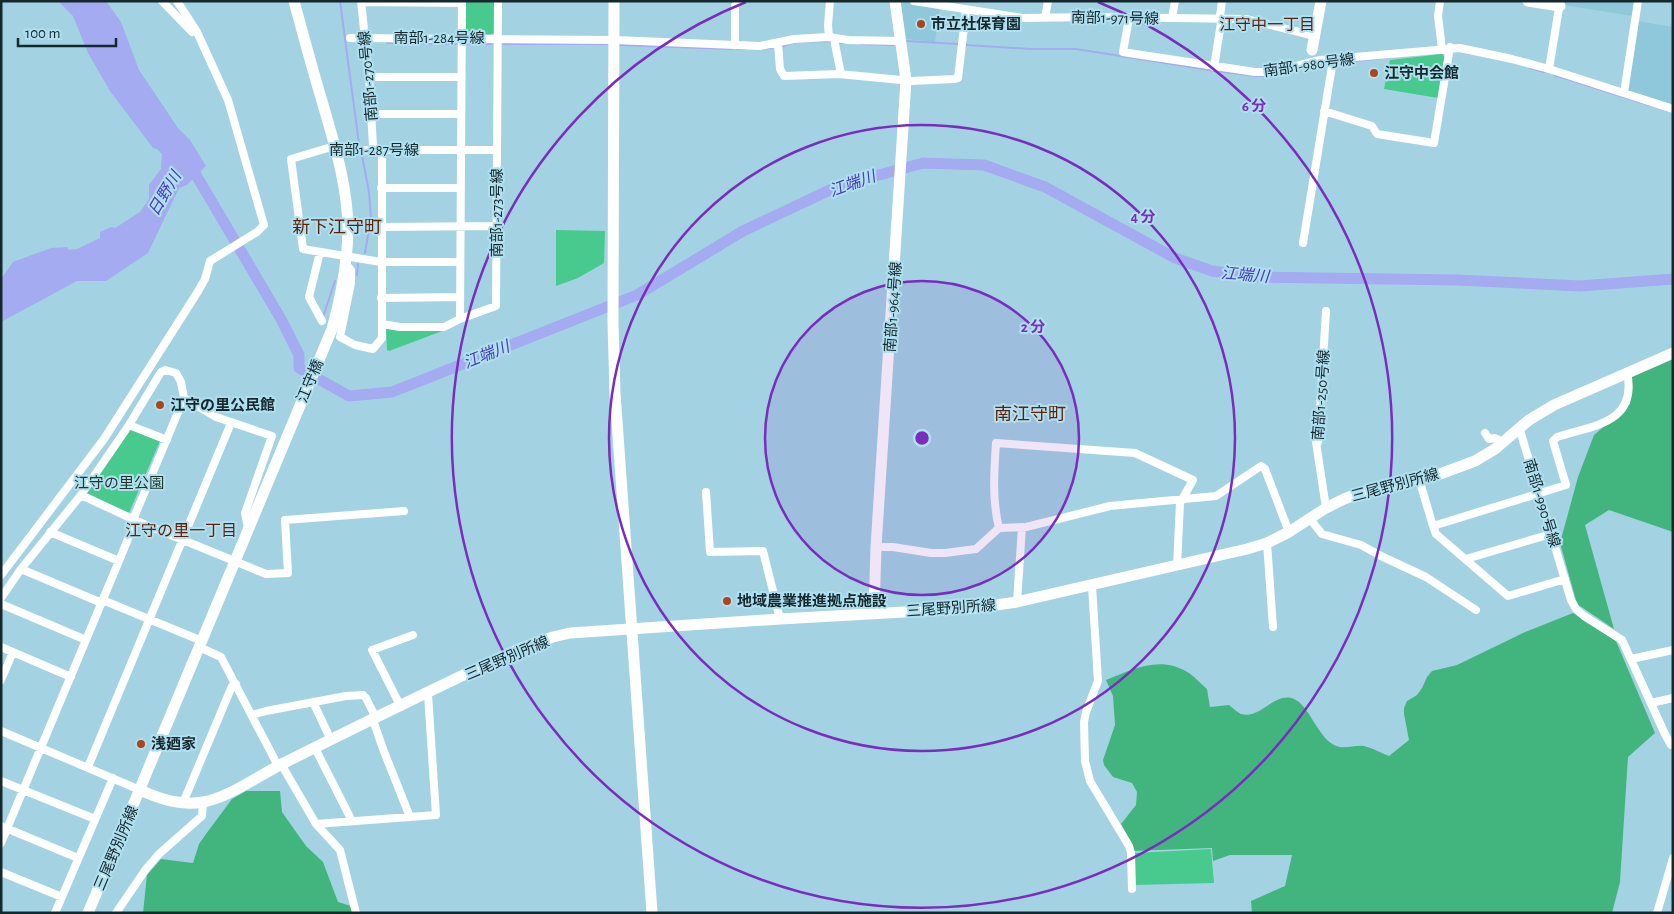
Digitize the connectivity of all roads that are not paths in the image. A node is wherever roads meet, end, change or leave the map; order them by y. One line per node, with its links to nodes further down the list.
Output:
1 (162, 1): 33 (street)
2 (177, 1): 33 (street)
3 (294, 1): 51 (street, 江守橋)
4 (498, 1): 30 (street, 南部1-273号線)
5 (614, 1): 31 (street)
6 (738, 1): 35 (street)
7 (830, 1): 29 (street)
8 (895, 1): 32 (street, 南部1-964号線)
9 (914, 1): 20 (street, 南部1-971号線)
10 (1048, 1): 21 (street)
11 (1174, 1): 23 (street)
12 (1222, 1): 24 (street)
13 (1321, 1): 25 (street)
14 (1440, 1): 36 (street)
15 (1528, 1): 19 (street)
16 (1638, 1): 46 (street)
17 (361, 2): 18 (street); 27 (street, 南部1-270号線)
18 (462, 2): 28 (street)
19 (1560, 4): 41 (street)
20 (966, 10): 21 (street, 南部1-971号線); 45 (street)
21 (1046, 18): 22 (street, 南部1-971号線)
22 (1129, 18): 23 (street, 南部1-971号線); 40 (street, 南部1-980号線)
23 (1172, 18): 24 (street, 南部1-971号線)
24 (1220, 20): 25 (street, 南部1-971号線); 40 (street)
25 (1314, 36): 37 (street)
26 (350, 38): 27 (street, 南部1-284号線)
27 (364, 38): 28 (street, 南部1-284号線); 43 (street, 南部1-270号線)
28 (462, 38): 30 (street, 南部1-284号線); 44 (street)
29 (831, 38): 32 (street, 南部1-284号線); 34 (street, 南部1-284号線); 42 (street)
30 (498, 39): 31 (street, 南部1-284号線); 54 (street, 南部1-273号線)
31 (614, 40): 35 (street, 南部1-284号線); 116 (street)
32 (900, 41): 45 (street, 南部1-964号線)
33 (202, 43): 104 (street)
34 (778, 43): 35 (street, 南部1-284号線); 42 (street)
35 (735, 45)
36 (1446, 48): 38 (street, 南部1-980号線); 41 (street, 南部1-980号線); 48 (street)
37 (1312, 50): 39 (street)
38 (1333, 60): 39 (street, 南部1-980号線); 48 (street)
39 (1309, 62): 40 (street, 南部1-980号線)
40 (1214, 66)
41 (1549, 69): 46 (street, 南部1-980号線)
42 (841, 74): 45 (street)
43 (369, 77): 44 (street); 49 (street, 南部1-270号線)
44 (461, 77): 50 (street)
45 (906, 80): 98 (street, 南部1-964号線)
46 (1624, 93): 47 (street, 南部1-980号線)
47 (1673, 109)
48 (1324, 111): 60 (street)
49 (372, 114): 50 (street); 52 (street, 南部1-270号線)
50 (461, 114): 53 (street)
51 (336, 149): 52 (street, 南部1-287号線); 61 (street, 南部1-287号線); 62 (street, 江守橋)
52 (378, 150): 53 (street, 南部1-287号線); 55 (street, 南部1-270号線)
53 (461, 150): 54 (street, 南部1-287号線); 56 (street)
54 (497, 150): 57 (street, 南部1-273号線)
55 (382, 188): 56 (street); 58 (street, 南部1-270号線)
56 (460, 188): 59 (street)
57 (497, 226): 59 (street); 68 (street, 南部1-273号線)
58 (382, 227): 59 (street); 63 (street, 南部1-270号線)
59 (460, 227): 64 (street)
60 (1302, 243)
61 (320, 252): 62 (street, 南部1-287号線); 70 (street)
62 (346, 260): 63 (street, 南部1-287号線); 70 (street, 江守橋)
63 (381, 262): 64 (street, 南部1-287号線); 66 (street, 南部1-270号線)
64 (460, 262): 65 (street)
65 (460, 297): 66 (street); 68 (street)
66 (381, 298): 69 (street, 南部1-270号線)
67 (1326, 311): 85 (street, 南部1-250号線)
68 (460, 319): 69 (street, 南部1-273号線)
69 (382, 324): 70 (street, 南部1-270号線)
70 (331, 329): 92 (street, 江守橋)
71 (1673, 353): 72 (street, 三尾野別所線)
72 (1626, 372): 76 (street, 三尾野別所線); 82 (street)
73 (184, 398): 74 (street); 75 (street); 77 (street)
74 (231, 423): 92 (street); 96 (street)
75 (129, 425): 77 (street); 83 (street)
76 (1520, 427): 78 (street, 三尾野別所線); 82 (street, 南部1-990号線)
77 (167, 440): 87 (street)
78 (1503, 442): 79 (street, 三尾野別所線); 79 (street)
79 (1487, 454): 80 (street, 三尾野別所線)
80 (1419, 479): 85 (street, 三尾野別所線); 89 (street)
81 (706, 492): 113 (street)
82 (1539, 494): 89 (street); 95 (street, 南部1-990号線)
83 (81, 495): 87 (street); 93 (street)
84 (1181, 500): 90 (street); 91 (street); 94 (street); 102 (street)
85 (1326, 508): 88 (street, 三尾野別所線)
86 (404, 511): 101 (street)
87 (135, 519): 96 (street); 100 (street)
88 (1310, 519): 94 (street, 三尾野別所線); 111 (street)
89 (1433, 526): 99 (street)
90 (1022, 527): 91 (street); 109 (street)
91 (999, 528): 98 (street)
92 (248, 531): 101 (street, 江守橋)
93 (50, 532): 100 (street); 103 (street)
94 (1289, 532): 97 (street, 三尾野別所線)
95 (1551, 534): 99 (street); 105 (street, 南部1-990号線)
96 (183, 540): 101 (street); 114 (street)
97 (1267, 543): 102 (street, 三尾野別所線); 115 (street)
98 (876, 547): 112 (street, 南部1-964号線)
99 (1466, 560): 105 (street)
100 (119, 561): 108 (street)
101 (234, 561): 119 (street, 江守橋)
102 (1177, 566): 106 (street, 三尾野別所線)
103 (21, 569): 107 (street); 108 (street)
104 (1, 575)
105 (1565, 579): 123 (street, 南部1-990号線)
106 (1092, 586): 109 (street, 三尾野別所線); 156 (street)
107 (1, 598)
108 (102, 601): 114 (street); 118 (street)
109 (1018, 602): 112 (street, 三尾野別所線)
110 (1, 604): 118 (street)
111 (1476, 610)
112 (874, 613): 113 (street, 三尾野別所線)
113 (780, 618): 116 (street, 三尾野別所線)
114 (149, 619): 119 (street); 140 (street)
115 (1273, 627)
116 (631, 628): 127 (street, 三尾野別所線); 162 (street)
117 (414, 635): 131 (street)
118 (86, 640): 124 (street)
119 (200, 644): 126 (street); 144 (street, 江守橋)
120 (1, 647): 122 (street)
121 (1673, 650): 123 (street)
122 (13, 652): 124 (street); 125 (street)
123 (1632, 659): 130 (street, 南部1-990号線)
124 (71, 677): 137 (street)
125 (1, 680)
126 (236, 684): 132 (street); 146 (street)
127 (428, 694): 131 (street, 三尾野別所線); 147 (street)
128 (1673, 698): 130 (street)
129 (313, 702): 132 (street); 133 (street); 135 (street)
130 (1651, 703): 136 (street, 南部1-990号線)
131 (401, 706): 133 (street, 三尾野別所線)
132 (252, 715): 139 (street)
133 (375, 719): 135 (street, 三尾野別所線); 147 (street)
134 (1, 731): 137 (street)
135 (331, 740): 138 (street, 三尾野別所線)
136 (1673, 745)
137 (41, 748): 140 (street); 143 (street)
138 (315, 748): 139 (street, 三尾野別所線); 149 (street)
139 (280, 765): 145 (street, 三尾野別所線); 150 (street)
140 (88, 767): 141 (street)
141 (113, 778): 144 (street); 148 (street)
142 (1, 780): 143 (street)
143 (24, 789): 148 (street); 151 (street)
144 (140, 790): 146 (street, 三尾野別所線); 159 (street, 三尾野別所線)
145 (203, 802): 146 (street, 三尾野別所線); 160 (street)
146 (183, 803)
147 (410, 817): 149 (street)
148 (95, 819): 153 (street)
149 (352, 821): 150 (street)
150 (316, 824): 161 (street)
151 (4, 827): 152 (street); 153 (street)
152 (1, 843)
153 (78, 858): 157 (street)
154 (1673, 858): 163 (street)
155 (1, 872): 157 (street)
156 (1132, 889)
157 (62, 898): 158 (street)
158 (55, 913)
159 (88, 913)
160 (116, 913)
161 (356, 913)
162 (652, 913)
163 (1657, 913)

